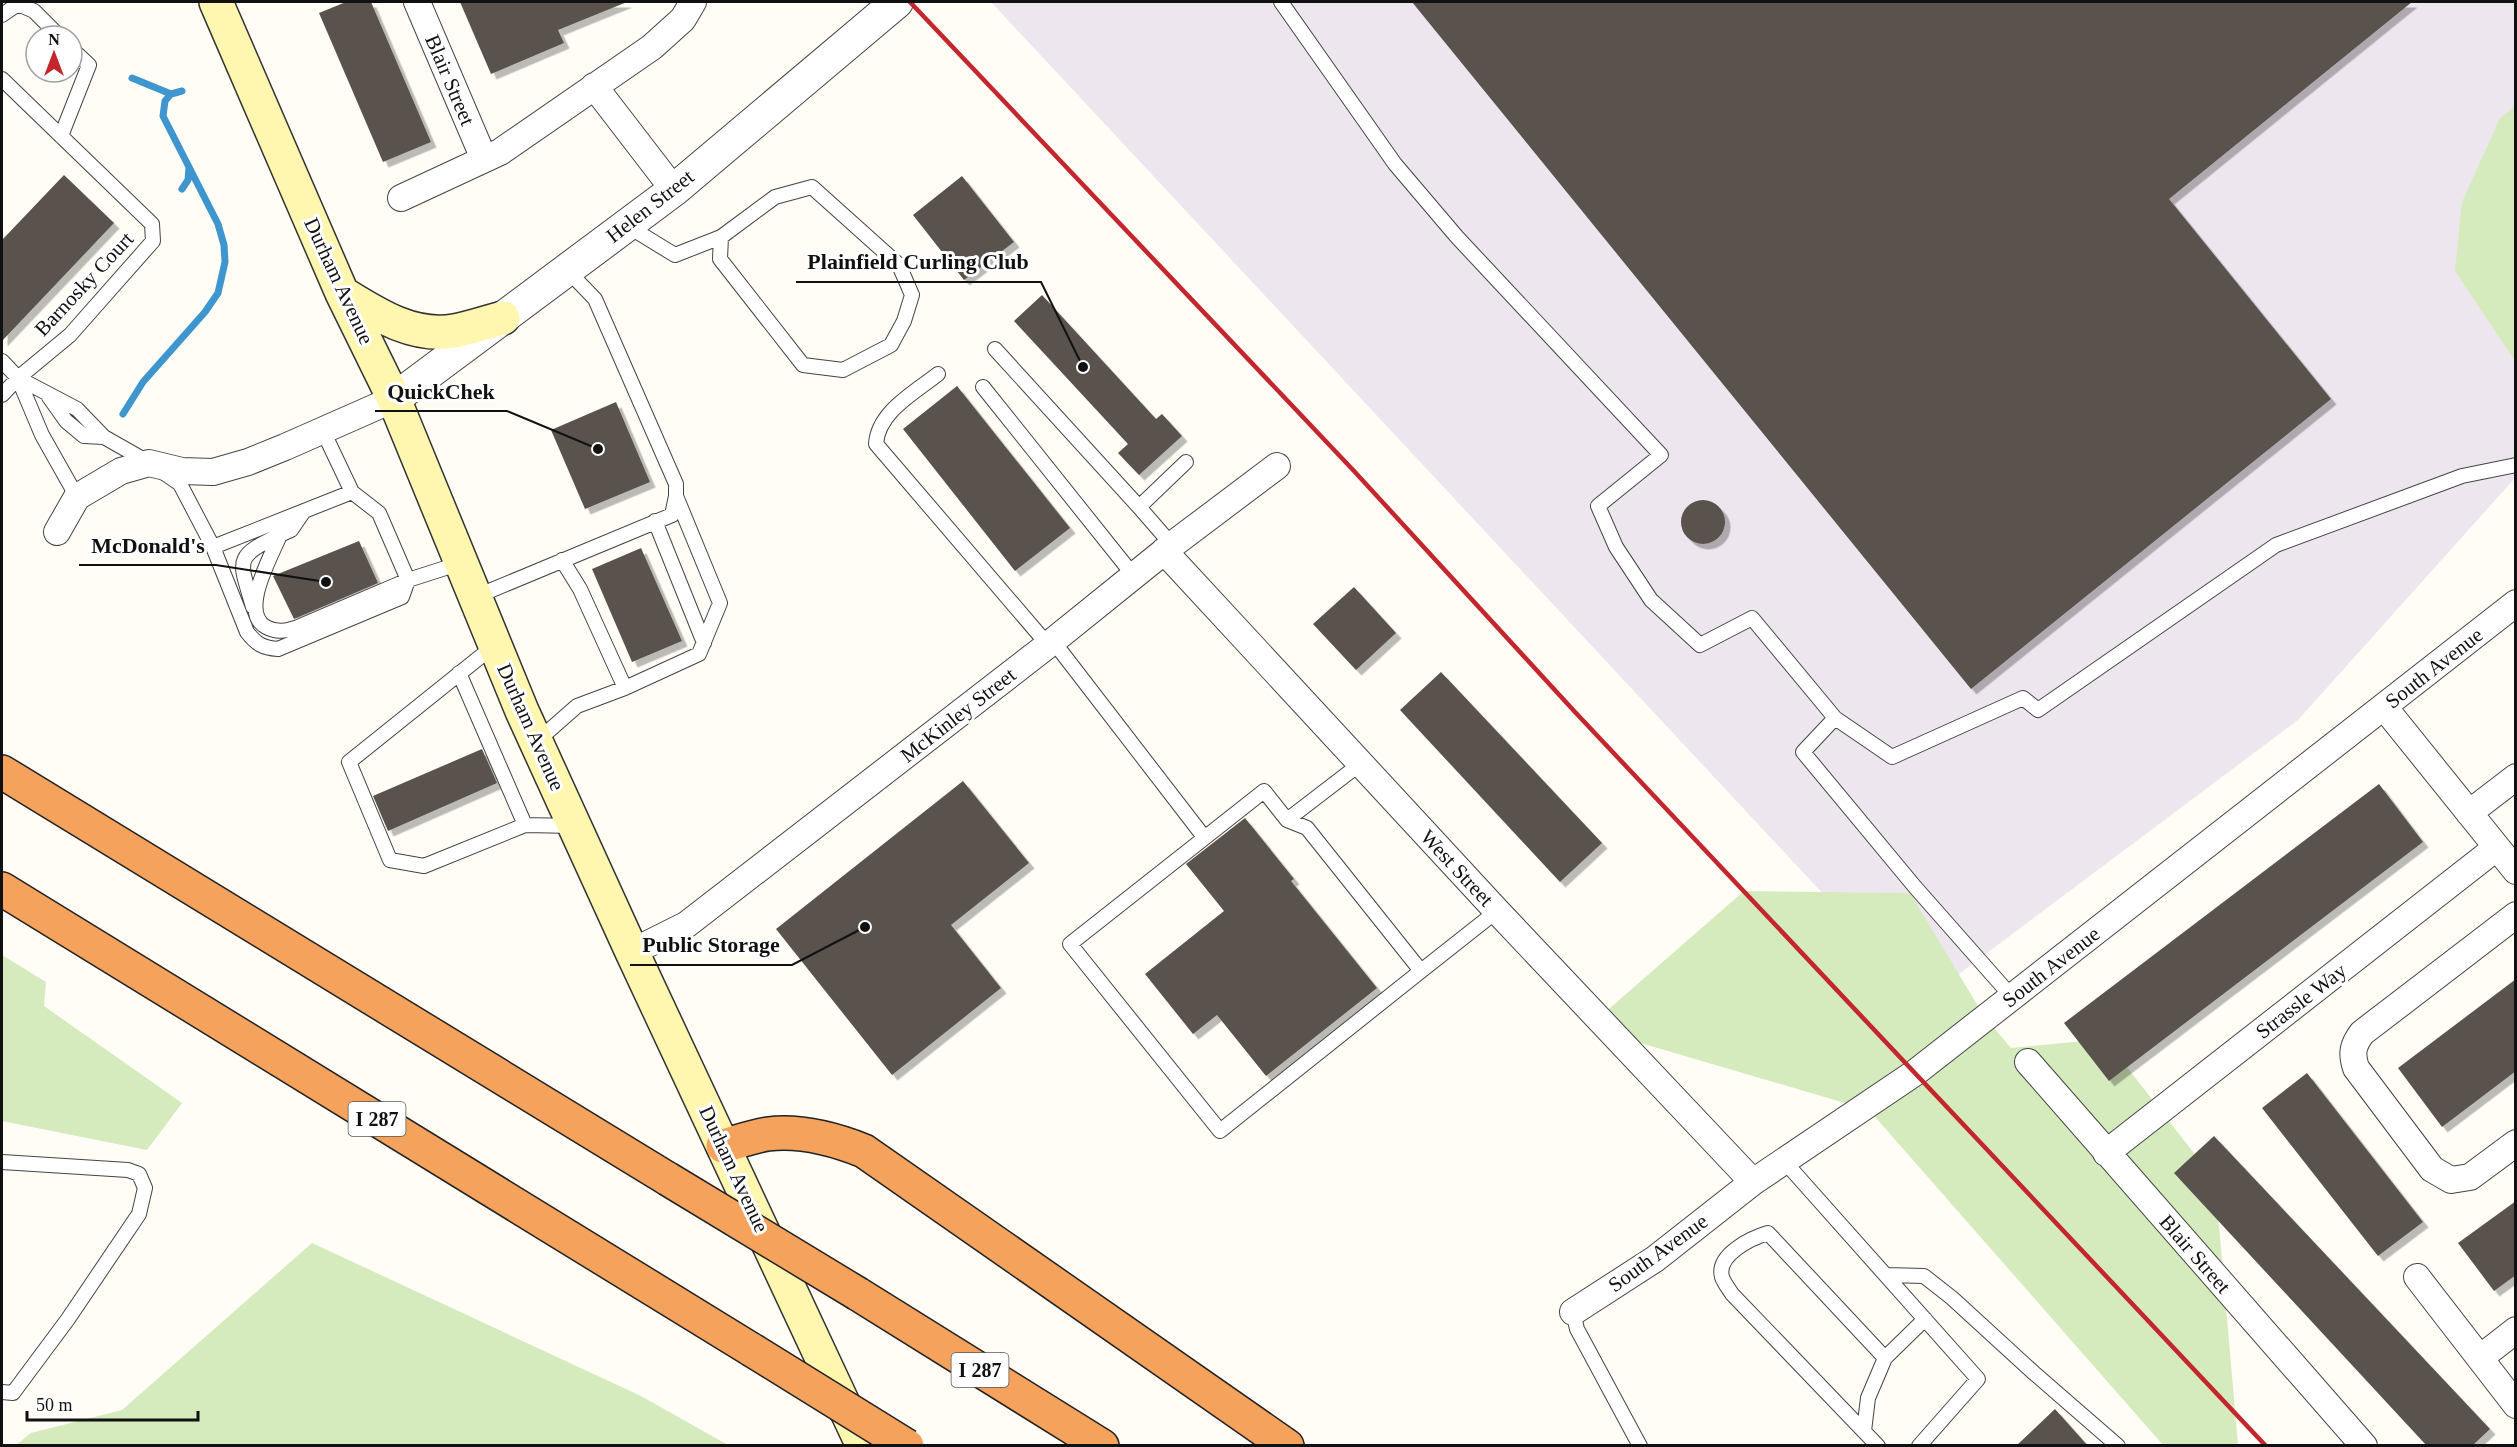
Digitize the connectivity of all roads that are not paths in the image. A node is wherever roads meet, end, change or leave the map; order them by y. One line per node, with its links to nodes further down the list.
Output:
1 (216, 2): 20 (main road, Durham Avenue)
2 (417, 2): 14 (street, Blair Street)
3 (693, 2): 12 (street)
4 (897, 2): 15 (street, Helen Street)
5 (1281, 2): 57 (lane)
6 (2, 15): 7 (lane)
7 (47, 24)
8 (84, 60): 9 (lane)
9 (84, 78)
10 (2, 79): 13 (lane, Barnosky Court)
11 (82, 84): 13 (lane)
12 (594, 86): 14 (street); 15 (street)
13 (62, 136): 25 (lane, Barnosky Court)
14 (484, 159): 16 (street)
15 (674, 190): 17 (street, Helen Street)
16 (401, 198)
17 (626, 225): 18 (lane); 19 (street, Helen Street)
18 (721, 237): 18 (lane)
19 (567, 270): 21 (street, Helen Street); 35 (lane)
20 (342, 293): 21 (main road); 28 (main road, Durham Avenue)
21 (503, 318): 28 (street, Helen Street)
22 (995, 349): 37 (lane)
23 (2, 361): 25 (lane)
24 (938, 374): 52 (lane)
25 (18, 378): 27 (lane, Barnosky Court); 31 (lane); 36 (lane)
26 (983, 387): 46 (lane)
27 (2, 395)
28 (394, 399): 29 (street); 45 (main road, Durham Avenue)
29 (322, 431): 31 (street); 34 (lane)
30 (1186, 462): 37 (lane)
31 (149, 463): 36 (street); 42 (lane)
32 (2516, 465): 57 (lane)
33 (1277, 466): 43 (street, McKinley Street)
34 (352, 492): 38 (lane); 47 (lane)
35 (676, 496): 39 (lane); 51 (lane)
36 (77, 497): 40 (street)
37 (1139, 507): 43 (lane)
38 (304, 511): 41 (lane); 42 (lane)
39 (655, 521): 44 (lane); 51 (lane)
40 (57, 532)
41 (280, 535): 50 (lane); 50 (lane)
42 (213, 547): 47 (lane)
43 (1168, 548): 46 (street, McKinley Street); 59 (street, West Street)
44 (562, 560): 48 (lane); 55 (lane)
45 (462, 563): 47 (lane); 48 (main road, Durham Avenue)
46 (1134, 576): 52 (street, McKinley Street)
47 (408, 580): 50 (lane)
48 (476, 597): 53 (main road, Durham Avenue)
49 (2516, 603): 56 (street, South Avenue)
50 (255, 615)
51 (704, 643): 55 (lane)
52 (1050, 643): 66 (lane); 72 (street, McKinley Street)
53 (495, 645): 54 (lane); 58 (main road, Durham Avenue)
54 (459, 673): 64 (lane); 64 (lane)
55 (625, 688): 58 (lane)
56 (2384, 707): 62 (street); 74 (street, South Avenue)
57 (1835, 718): 74 (lane)
58 (536, 742): 65 (main road, Durham Avenue)
59 (1360, 764): 63 (lane); 70 (street, West Street)
60 (2, 772): 94 (highway, I 287, bridge)
61 (2516, 777): 62 (street)
62 (2469, 813): 67 (street)
63 (1287, 820): 66 (lane); 73 (lane)
64 (525, 825): 65 (lane)
65 (574, 826): 72 (main road, Durham Avenue)
66 (1204, 837): 73 (lane)
67 (2496, 848): 68 (street); 78 (street, Strassle Way)
68 (2516, 871)
69 (2, 889): 93 (highway, I 287, bridge)
70 (1497, 910): 73 (lane); 81 (street, West Street)
71 (2516, 915): 76 (street)
72 (632, 952): 77 (main road, Durham Avenue)
73 (1421, 971)
74 (2012, 997): 79 (street, South Avenue)
75 (2028, 1062): 78 (street, Blair Street)
76 (2516, 1143)
77 (723, 1146): 92 (main road, Durham Avenue); 95 (highway)
78 (2106, 1153): 100 (street, Blair Street)
79 (1784, 1161): 81 (street, South Avenue); 82 (lane)
80 (2, 1162): 89 (lane)
81 (1753, 1182): 84 (street, South Avenue)
82 (1886, 1275): 85 (lane); 99 (lane)
83 (2417, 1277): 88 (street)
84 (1573, 1312): 96 (lane)
85 (1925, 1319): 87 (lane); 98 (lane)
86 (2516, 1330): 88 (street)
87 (1885, 1358): 91 (lane); 91 (lane)
88 (2480, 1358): 90 (street)
89 (2, 1392)
90 (2516, 1405)
91 (1864, 1431): 97 (lane)
92 (863, 1446)
93 (907, 1446)
94 (1102, 1446)
95 (1287, 1446)
96 (1640, 1446)
97 (1878, 1446)
98 (1919, 1446)
99 (2118, 1446)
100 (2364, 1446)

